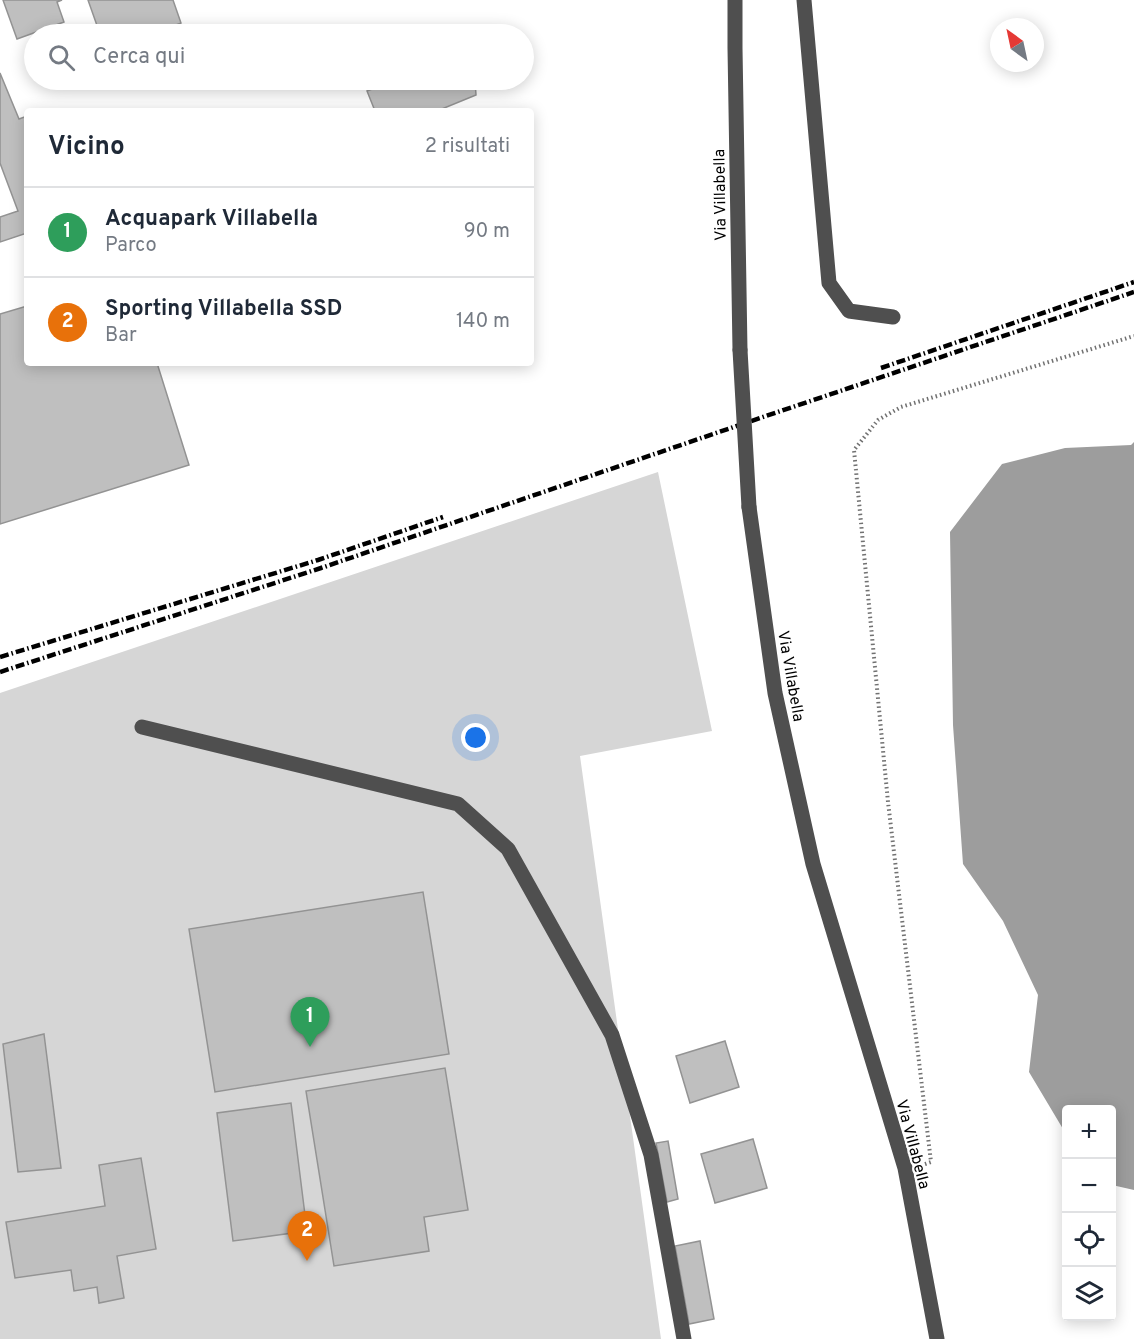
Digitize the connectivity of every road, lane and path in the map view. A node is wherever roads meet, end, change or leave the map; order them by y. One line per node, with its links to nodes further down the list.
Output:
1 (735, 0): 6 (street, Via Villabella, bridge)
2 (804, 0): 3 (street)
3 (893, 317)
4 (1134, 336): 6 (path)
5 (142, 727): 7 (street)
6 (905, 1168): 8 (street, Via Villabella)
7 (684, 1339)
8 (937, 1339)

